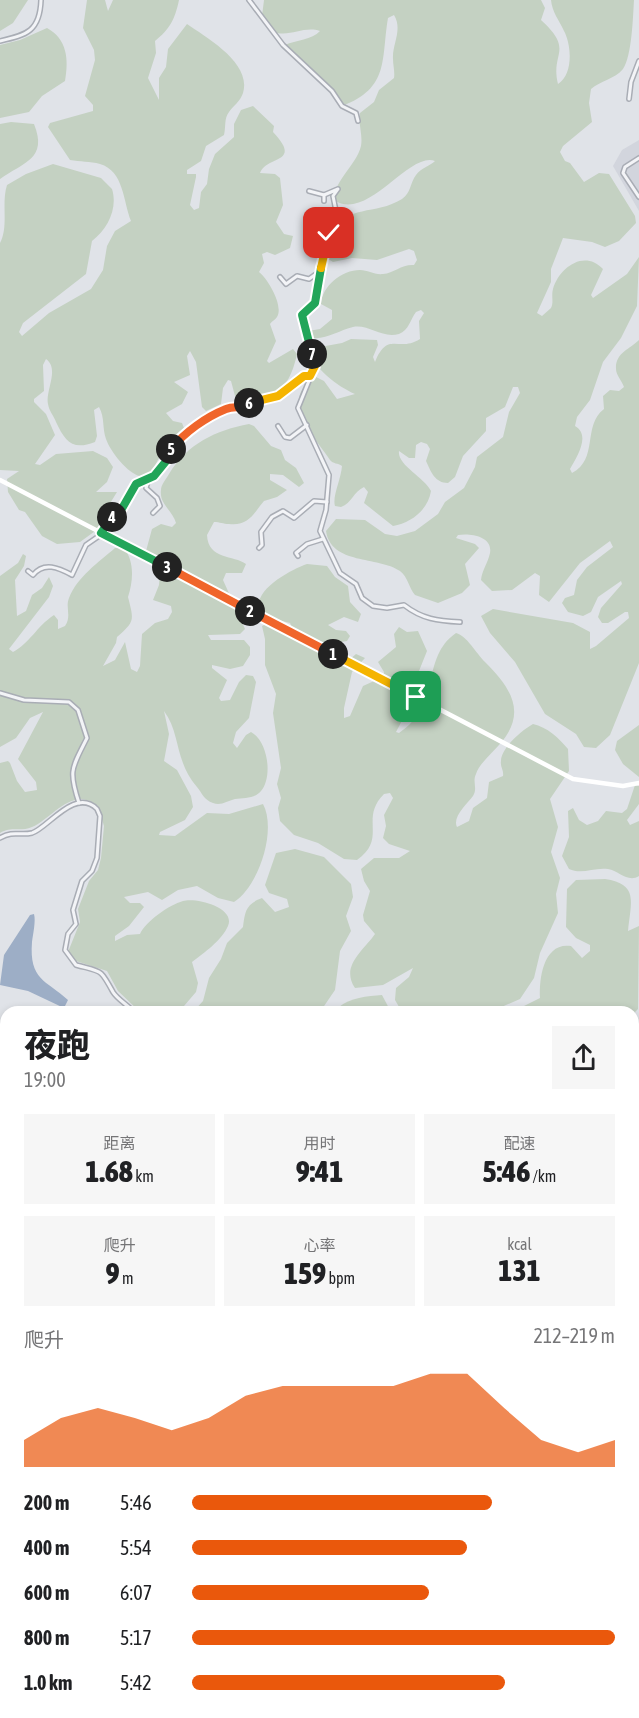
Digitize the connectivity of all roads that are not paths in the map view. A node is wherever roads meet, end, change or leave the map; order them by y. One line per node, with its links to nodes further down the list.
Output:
1 (41, 0): 3 (street)
2 (249, 0): 6 (street)
3 (0, 41)
4 (639, 61): 5 (street)
5 (629, 99)
6 (358, 121)
7 (639, 158): 10 (street)
8 (309, 191): 9 (street)
9 (324, 195): 11 (street); 12 (street)
10 (639, 196)
11 (324, 201)
12 (336, 211)
13 (322, 214): 14 (street)
14 (321, 271): 15 (street); 16 (street)
15 (280, 278)
16 (310, 376): 17 (street); 19 (street)
17 (307, 425): 18 (street); 21 (street)
18 (278, 426)
19 (149, 478): 22 (street); 23 (street)
20 (0, 480): 23 (street)
21 (327, 502): 24 (street); 25 (street)
22 (153, 513)
23 (101, 533): 27 (street); 30 (street)
24 (323, 539): 26 (street); 28 (street)
25 (259, 548)
26 (298, 556)
27 (28, 571)
28 (460, 622)
29 (0, 693): 31 (street)
30 (639, 783)
31 (79, 803): 32 (street); 33 (street)
32 (0, 838)
33 (128, 1006)

